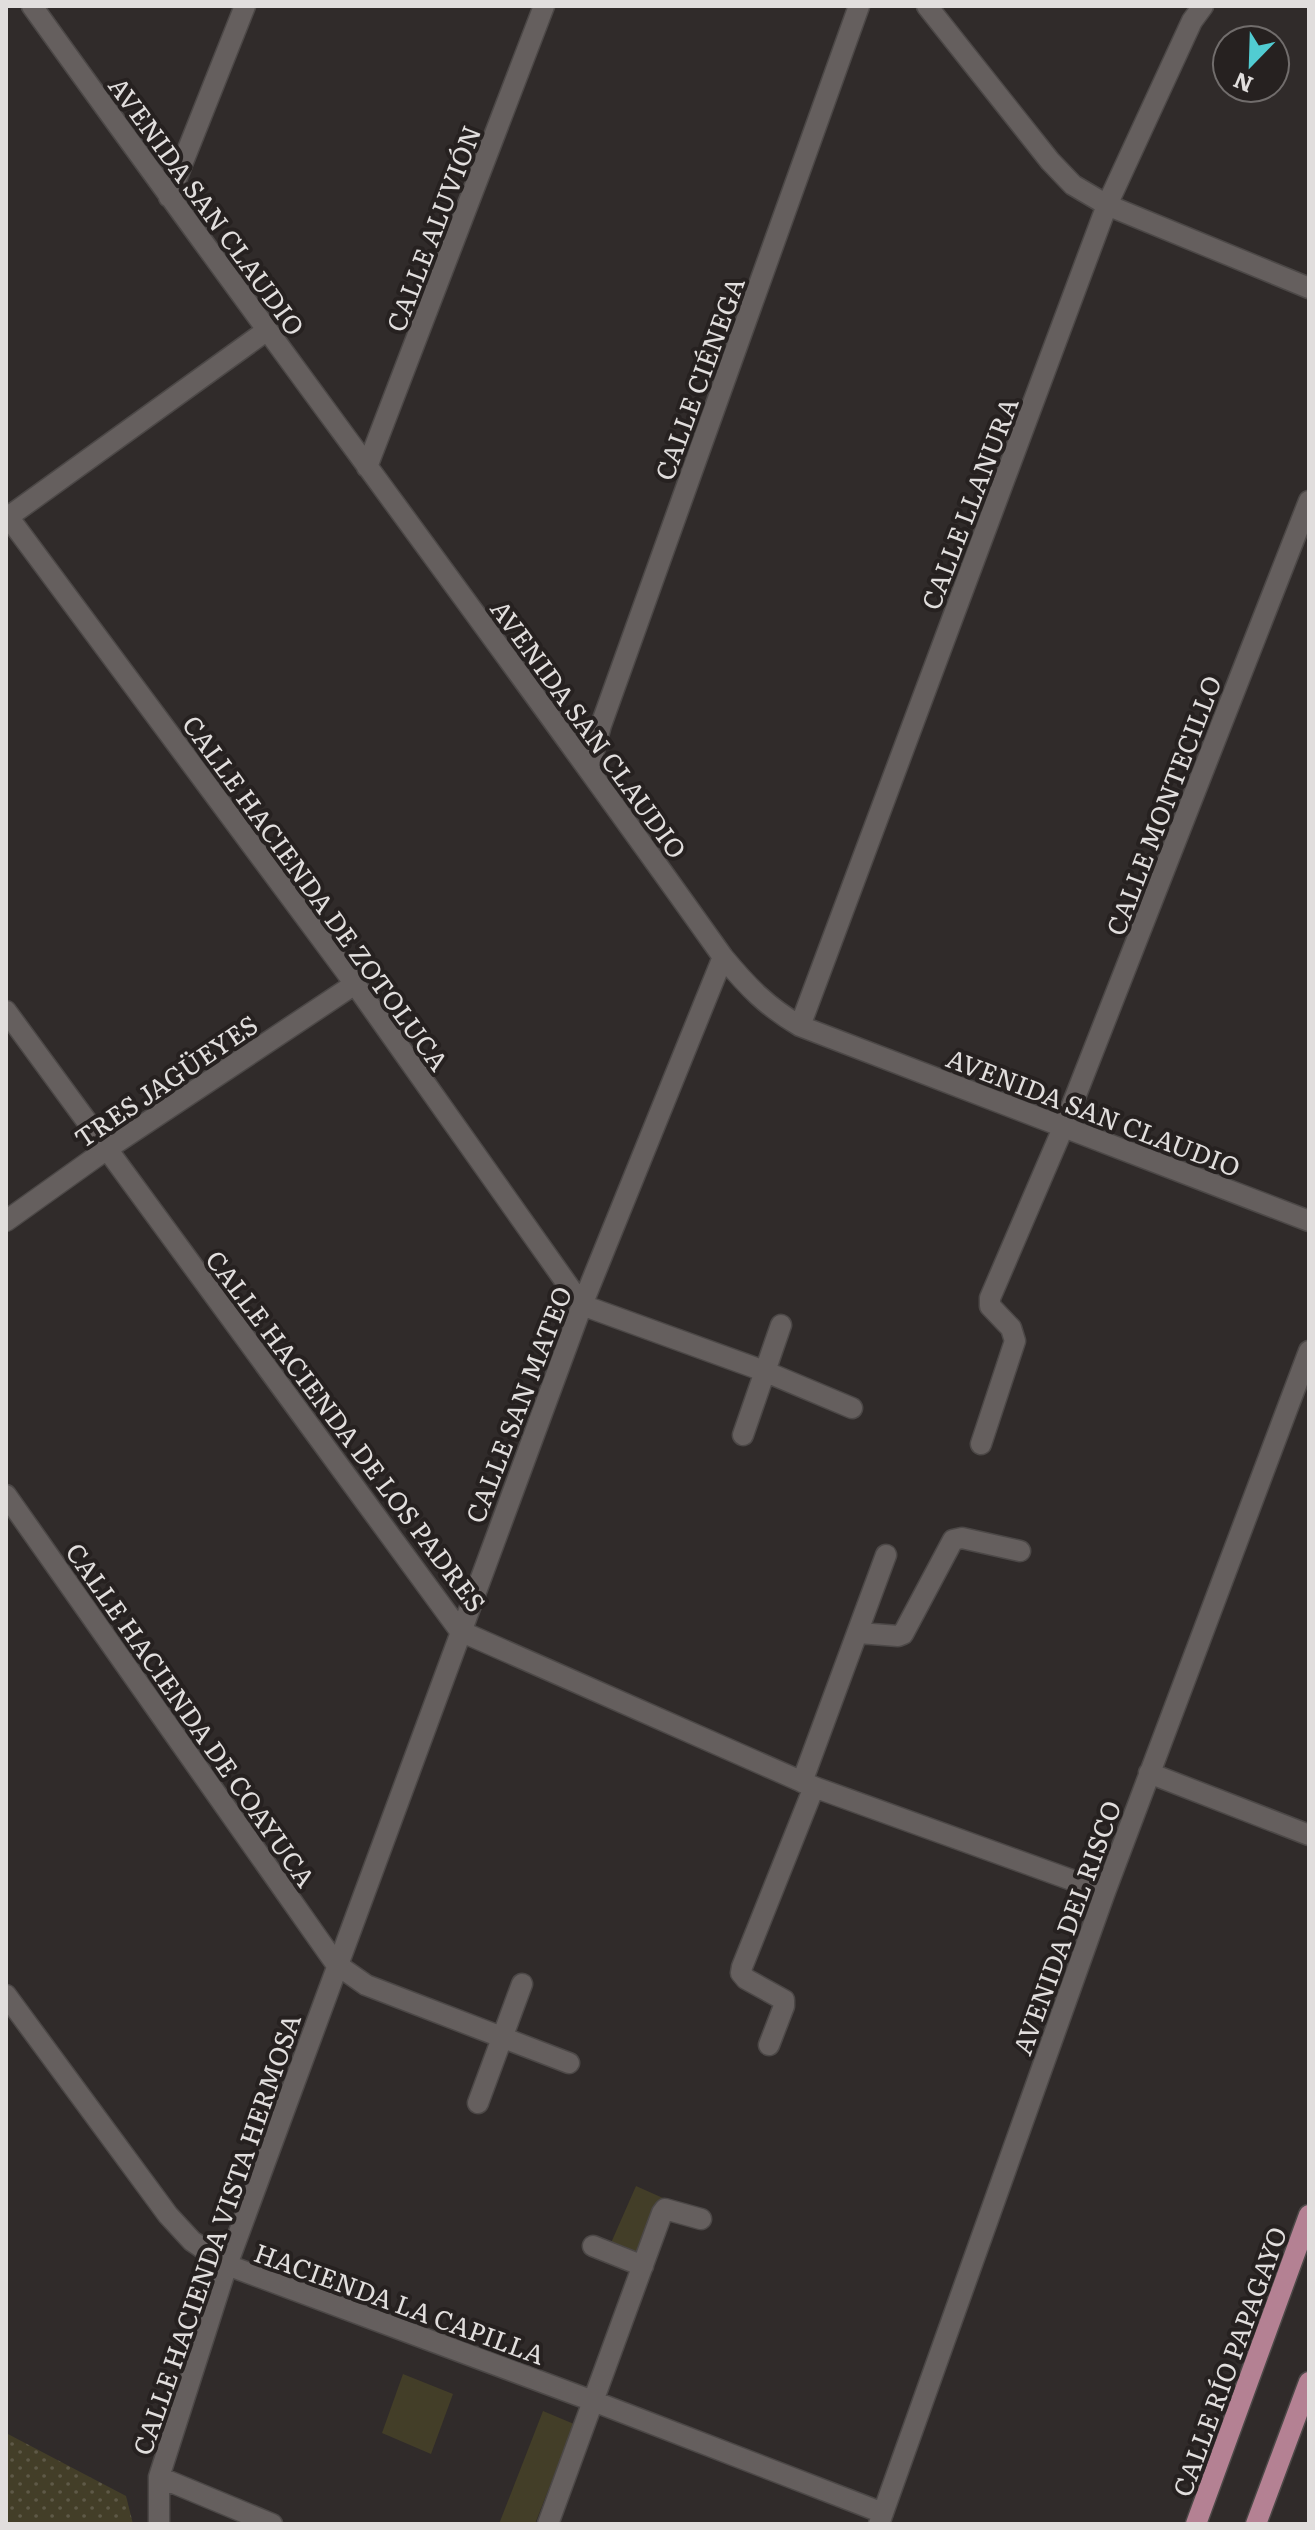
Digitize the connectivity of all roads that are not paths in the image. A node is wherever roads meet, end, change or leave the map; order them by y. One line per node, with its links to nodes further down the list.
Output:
1 (32, 6): 7 (street, AVENIDA SAN CLAUDIO)
2 (245, 6): 7 (street)
3 (544, 6): 11 (street, CALLE ALUVIÓN)
4 (859, 6): 14 (street, CALLE CIÉNEGA)
5 (927, 6): 8 (street)
6 (1203, 6): 8 (street, CALLE LLANURA)
7 (169, 197): 10 (street, AVENIDA SAN CLAUDIO)
8 (1107, 205): 9 (street); 18 (street, CALLE LLANURA)
9 (1309, 288)
10 (266, 331): 11 (street, AVENIDA SAN CLAUDIO); 13 (street)
11 (367, 467): 14 (street, AVENIDA SAN CLAUDIO)
12 (1309, 501): 19 (street, CALLE MONTECILLO)
13 (7, 515): 16 (street, CALLE HACIENDA DE ZOTOLUCA)
14 (589, 769): 15 (street, AVENIDA SAN CLAUDIO)
15 (723, 957): 18 (street, AVENIDA SAN CLAUDIO); 23 (street, CALLE SAN MATEO)
16 (355, 984): 20 (street, TRES JAGÜEYES); 23 (street, CALLE HACIENDA DE ZOTOLUCA)
17 (6, 1011): 20 (street, CALLE HACIENDA DE LOS PADRES)
18 (800, 1026): 19 (street, AVENIDA SAN CLAUDIO)
19 (1063, 1128): 22 (street, AVENIDA SAN CLAUDIO); 29 (street, CALLE MONTECILLO)
20 (107, 1149): 21 (street, TRES JAGÜEYES); 33 (street, CALLE HACIENDA DE LOS PADRES)
21 (6, 1221)
22 (1309, 1221)
23 (582, 1305): 26 (street); 33 (street, CALLE SAN MATEO)
24 (781, 1325): 26 (street)
25 (1309, 1351): 35 (street, AVENIDA DEL RISCO)
26 (764, 1371): 27 (street); 28 (street)
27 (852, 1408)
28 (743, 1435)
29 (981, 1444)
30 (6, 1495): 39 (street, CALLE HACIENDA DE COAYUCA)
31 (1020, 1551): 34 (street)
32 (886, 1555): 34 (street)
33 (460, 1631): 36 (street, CALLE HACIENDA DE LOS PADRES); 39 (street, CALLE SAN MATEO)
34 (859, 1633): 36 (street)
35 (1149, 1773): 37 (street); 38 (street, AVENIDA DEL RISCO)
36 (808, 1784): 38 (street, CALLE HACIENDA DE LOS PADRES); 43 (street)
37 (1309, 1835)
38 (1105, 1892): 54 (street, AVENIDA DEL RISCO)
39 (336, 1964): 42 (street); 49 (street, CALLE HACIENDA VISTA HERMOSA)
40 (522, 1984): 42 (street)
41 (6, 1995): 49 (street, HACIENDA LA CAPILLA)
42 (503, 2037): 44 (street); 45 (street)
43 (769, 2045)
44 (569, 2063)
45 (478, 2103)
46 (1309, 2215): 58 (main road, CALLE RÍO PAPAGAYO)
47 (701, 2219): 50 (street)
48 (593, 2246): 50 (street)
49 (227, 2265): 52 (street, HACIENDA LA CAPILLA); 53 (street, CALLE HACIENDA VISTA HERMOSA)
50 (643, 2266): 52 (street)
51 (1309, 2382): 59 (main road)
52 (593, 2401): 54 (street, HACIENDA LA CAPILLA); 57 (street)
53 (159, 2477): 55 (street, CALLE HACIENDA VISTA HERMOSA); 56 (street)
54 (881, 2518)
55 (159, 2524)
56 (272, 2524)
57 (548, 2524)
58 (1196, 2524)
59 (1256, 2524)

